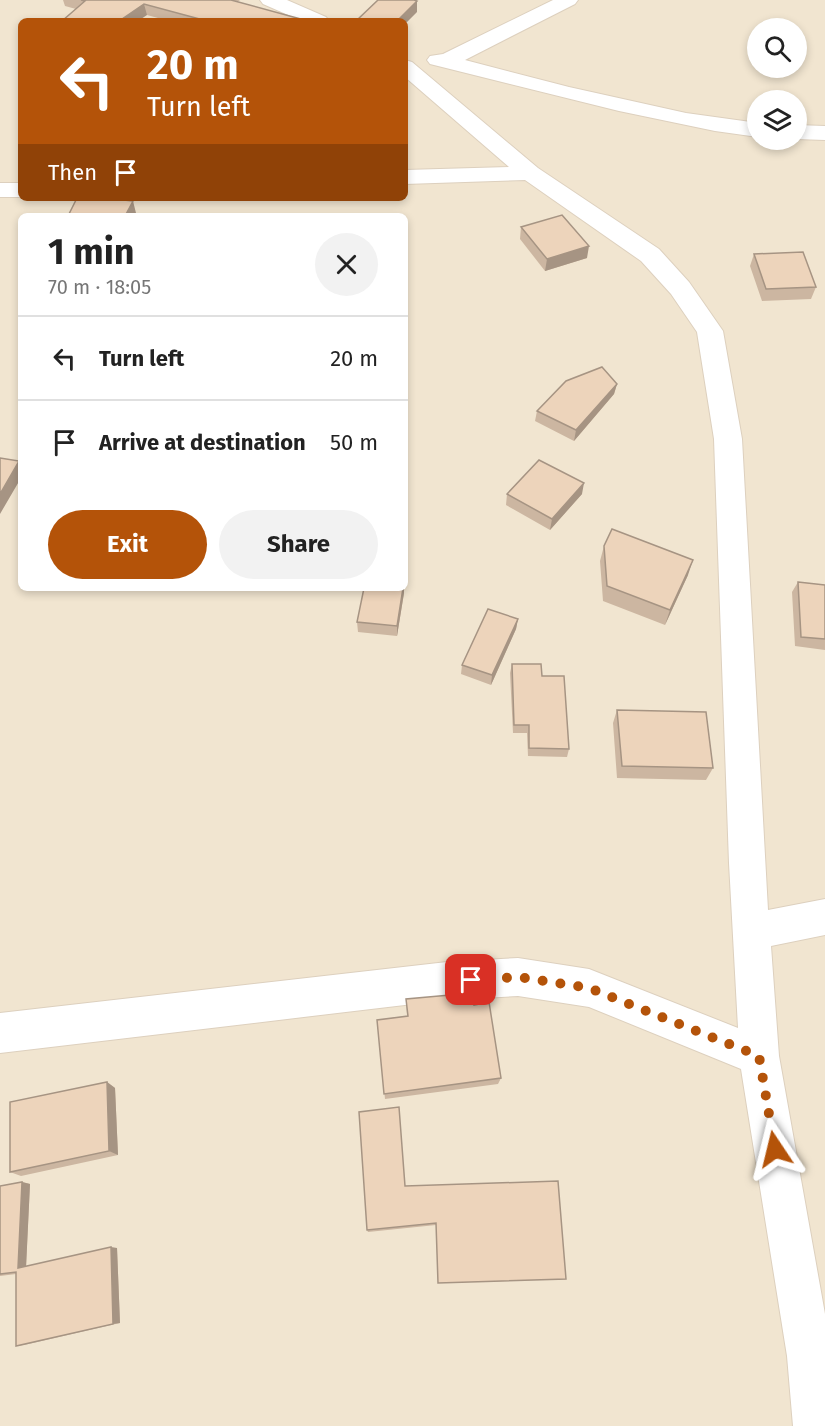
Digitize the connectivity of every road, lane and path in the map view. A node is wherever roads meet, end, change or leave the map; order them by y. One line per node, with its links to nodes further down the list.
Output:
1 (270, 0): 3 (street)
2 (568, 0): 5 (street)
3 (312, 18)
4 (408, 56): 5 (street)
5 (446, 61): 7 (street)
6 (408, 69): 10 (street)
7 (747, 128)
8 (807, 132): 9 (street)
9 (825, 133)
10 (530, 173): 11 (street); 15 (street)
11 (408, 177)
12 (0, 190): 13 (street)
13 (18, 190)
14 (825, 917): 15 (street)
15 (751, 932): 17 (street)
16 (0, 1033): 17 (street)
17 (759, 1056): 18 (street)
18 (816, 1426)

